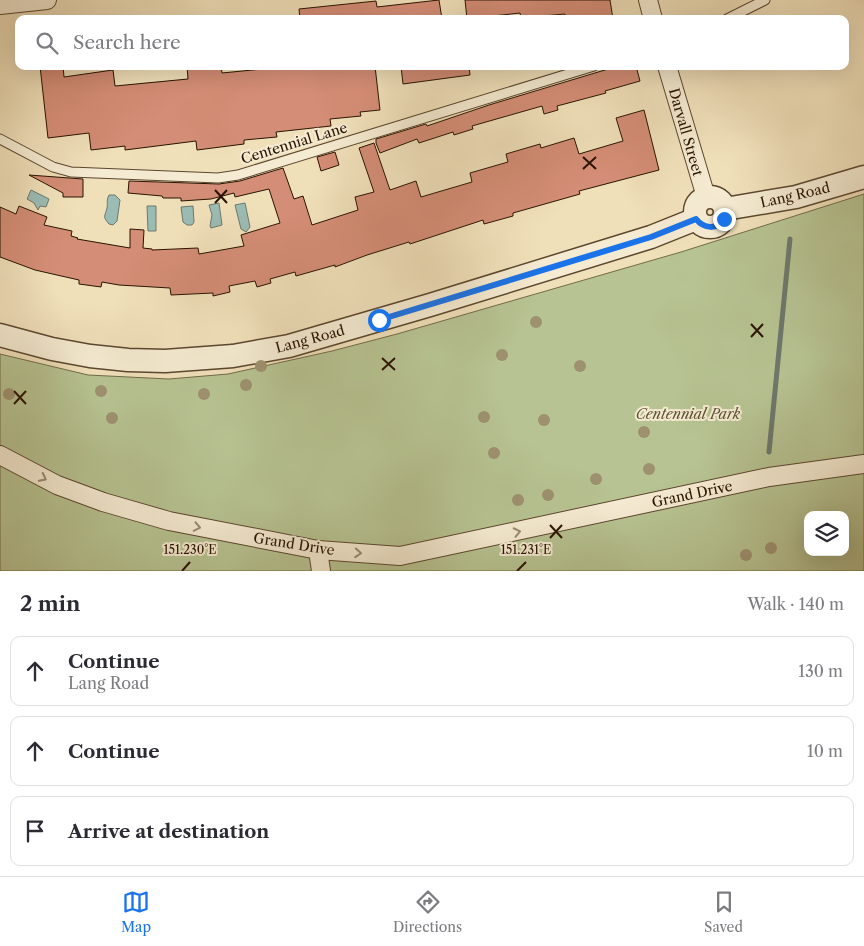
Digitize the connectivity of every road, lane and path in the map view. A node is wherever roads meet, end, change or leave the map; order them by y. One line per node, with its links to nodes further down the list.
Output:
1 (47, 0): 4 (street)
2 (648, 0): 5 (street)
3 (765, 0): 6 (lane)
4 (0, 5)
5 (652, 15)
6 (735, 15)
7 (581, 70): 9 (lane, Centennial Lane)
8 (668, 70): 11 (street, Darvall Street)
9 (0, 139)
10 (863, 182): 12 (street, Lang Road)
11 (706, 197): 12 (street); 13 (street)
12 (725, 209): 13 (street)
13 (696, 219): 14 (street, Lang Road)
14 (0, 335)
15 (0, 455): 17 (street, Grand Drive, one-way to 17)
16 (864, 464): 17 (street, Grand Drive, one-way to 16)
17 (318, 550): 18 (street)
18 (321, 571)

